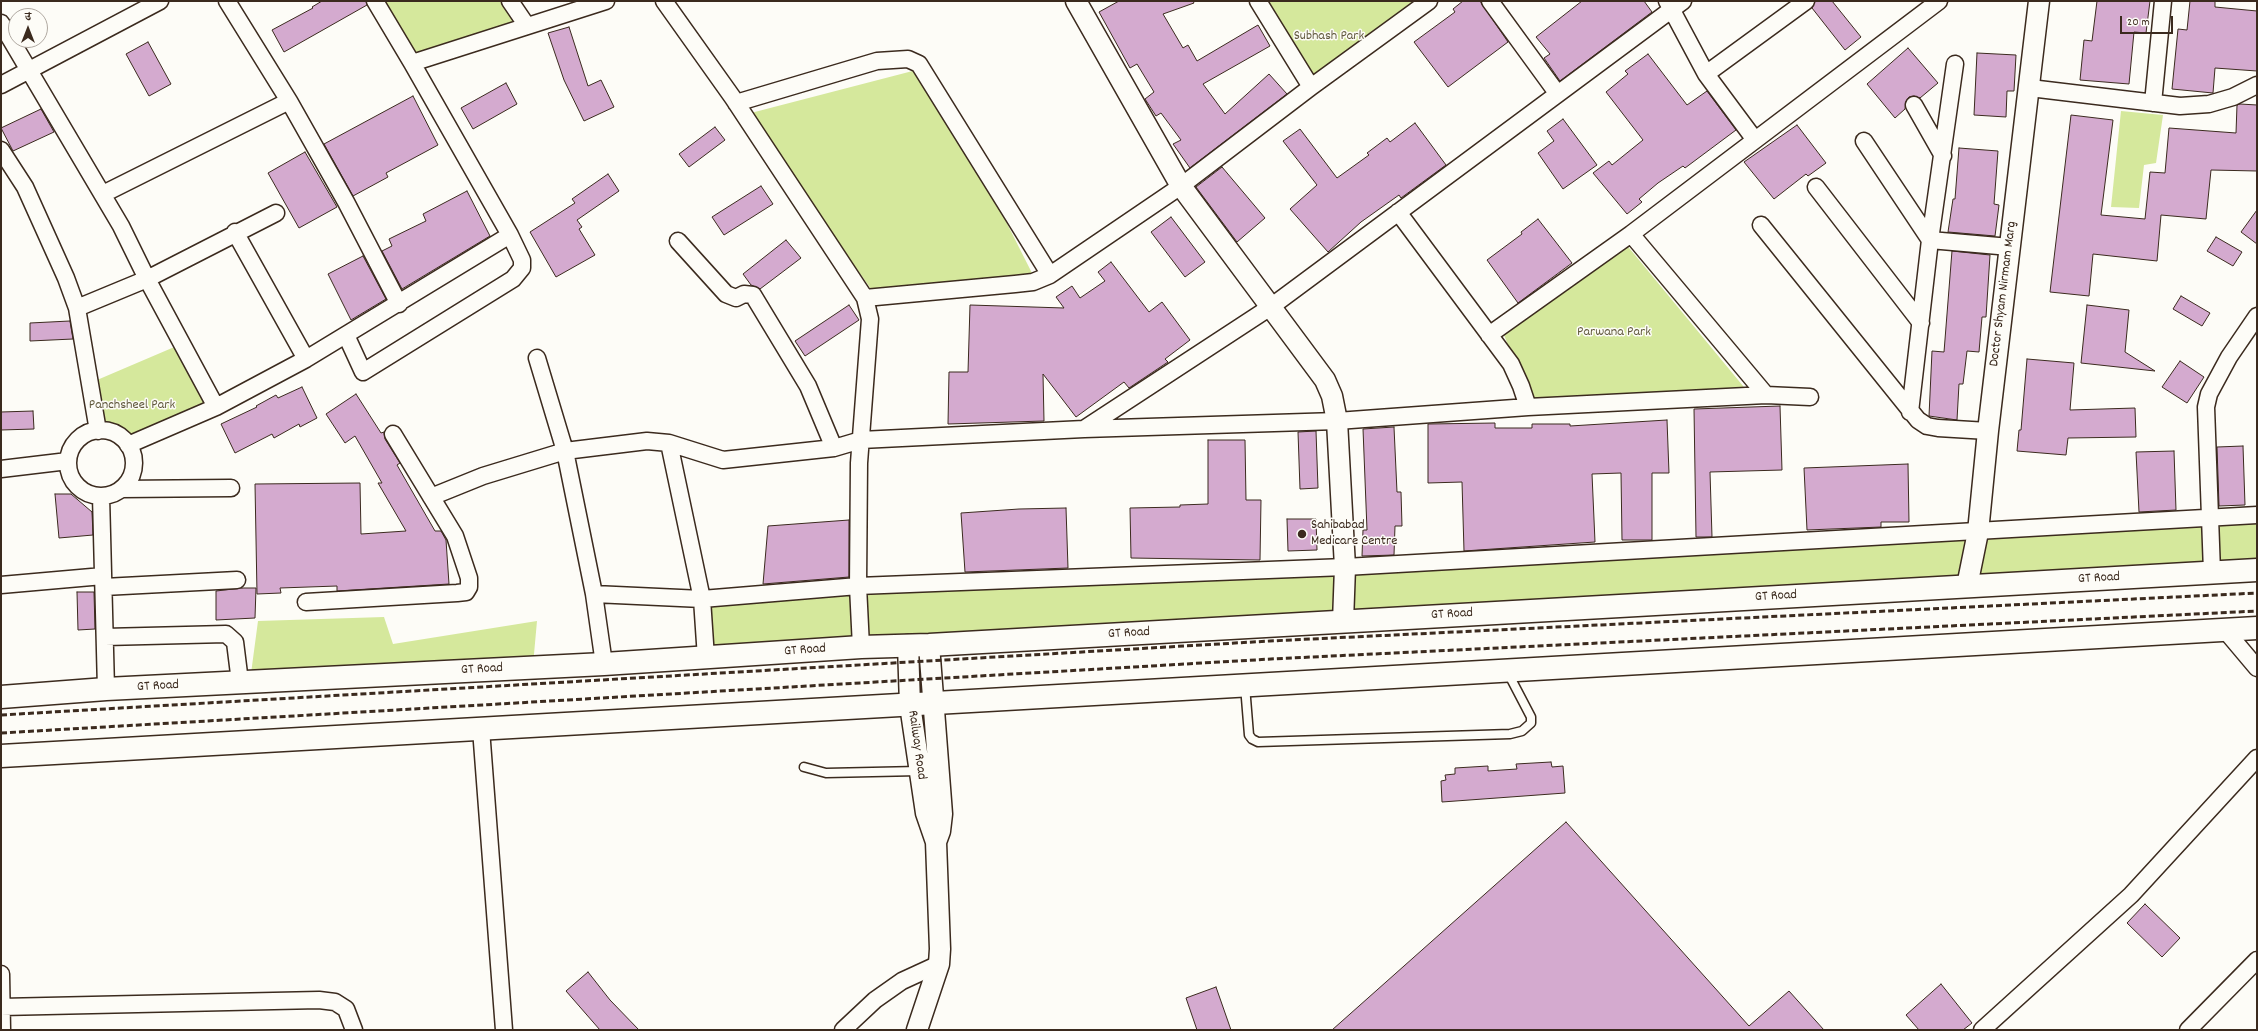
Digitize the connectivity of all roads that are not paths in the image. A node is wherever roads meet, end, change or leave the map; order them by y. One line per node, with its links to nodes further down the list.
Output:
1 (160, 1): 20 (street)
2 (227, 1): 27 (street)
3 (374, 1): 18 (street)
4 (510, 1): 17 (street)
5 (606, 1): 17 (street)
6 (664, 1): 28 (street)
7 (1076, 1): 35 (street)
8 (1258, 1): 24 (street)
9 (1429, 1): 24 (street)
10 (1490, 1): 26 (street)
11 (1806, 1): 21 (street)
12 (1939, 1): 31 (street)
13 (2039, 1): 25 (street, Doctor Shyam Nirmam Marg)
14 (2163, 1): 29 (street)
15 (1674, 4): 21 (street); 26 (street)
16 (1, 22): 20 (street)
17 (527, 26): 18 (street)
18 (412, 63): 43 (street)
19 (1955, 64): 34 (street)
20 (29, 70): 22 (street); 37 (street)
21 (1706, 74): 31 (street)
22 (1, 85)
23 (2257, 85): 29 (street)
24 (1311, 87): 35 (street)
25 (2030, 88): 29 (street); 46 (street, Doctor Shyam Nirmam Marg)
26 (1557, 93): 38 (street)
27 (289, 101): 37 (street); 50 (street)
28 (736, 103): 47 (street); 49 (street)
29 (2153, 103)
30 (1914, 105): 34 (street)
31 (1754, 140): 42 (street)
32 (1864, 141): 44 (street)
33 (1, 150): 52 (street)
34 (1943, 156): 44 (street)
35 (1181, 186): 47 (street); 51 (street)
36 (1816, 187): 54 (street)
37 (103, 194): 48 (street)
38 (1398, 212): 51 (street); 56 (street)
39 (276, 213): 41 (street)
40 (1761, 226): 63 (street)
41 (236, 232): 48 (street); 58 (street)
42 (1632, 234): 56 (street); 59 (street)
43 (510, 235): 50 (street); 55 (street)
44 (1930, 240): 46 (street); 54 (street)
45 (678, 241): 72 (street)
46 (2010, 247): 67 (street, Doctor Shyam Nirmam Marg)
47 (1050, 275): 49 (street)
48 (147, 279): 52 (street); 61 (street)
49 (865, 298): 69 (street)
50 (399, 304): 55 (street)
51 (1272, 306): 64 (street); 65 (street)
52 (78, 308): 66 (street)
53 (2257, 316): 81 (street)
54 (1921, 323): 63 (street)
55 (346, 335): 58 (street)
56 (1489, 335): 62 (street)
57 (537, 358): 73 (street)
58 (306, 359): 61 (street)
59 (1766, 395): 60 (street); 62 (street)
60 (1810, 397)
61 (216, 407): 71 (street)
62 (1528, 407): 64 (street)
63 (1910, 412): 67 (street)
64 (1337, 421): 65 (street); 83 (street)
65 (1084, 429): 69 (street)
66 (98, 431): 71 (street); 74 (street)
67 (1988, 431): 82 (street, Doctor Shyam Nirmam Marg)
68 (393, 434): 79 (street)
69 (860, 440): 72 (street); 89 (street)
70 (669, 444): 72 (street); 73 (street); 92 (street)
71 (128, 445): 77 (street)
72 (834, 448)
73 (565, 451): 79 (street); 91 (street)
74 (68, 461): 75 (street); 78 (street)
75 (1, 469)
76 (231, 488): 77 (street)
77 (121, 489): 78 (street)
78 (101, 496): 87 (street)
79 (431, 497): 93 (street)
80 (2257, 515): 81 (street)
81 (2208, 518): 82 (street); 85 (street)
82 (1978, 532): 83 (street); 90 (street, Doctor Shyam Nirmam Marg)
83 (1345, 567): 89 (street); 94 (street)
84 (2257, 570): 85 (highway, GT Road)
85 (2212, 572): 90 (highway, GT Road)
86 (237, 580): 87 (street)
87 (104, 581): 88 (street); 97 (street)
88 (1, 585)
89 (858, 586): 92 (street); 100 (street)
90 (1967, 586): 94 (highway, GT Road)
91 (594, 594): 92 (street); 102 (street)
92 (702, 599): 101 (street)
93 (306, 602)
94 (1343, 622): 98 (highway, GT Road)
95 (2257, 628): 96 (highway)
96 (2225, 630): 103 (street); 104 (highway)
97 (105, 637): 105 (street); 107 (street)
98 (929, 644): 99 (highway, GT Road); 109 (street, Railway Road)
99 (908, 645): 100 (highway, GT Road); 110 (street, Railway Road)
100 (861, 646): 101 (highway, GT Road)
101 (706, 658): 102 (highway, GT Road)
102 (604, 664): 105 (highway, GT Road)
103 (2257, 668)
104 (1507, 671): 106 (highway); 106 (lane)
105 (240, 682): 107 (highway, GT Road)
106 (1244, 686): 109 (highway)
107 (106, 689): 108 (highway, GT Road)
108 (1, 697)
109 (932, 704): 110 (highway); 116 (street, Railway Road)
110 (910, 705): 111 (highway); 115 (street, Railway Road)
111 (481, 729): 112 (highway); 123 (street)
112 (1, 756)
113 (2257, 758): 126 (street)
114 (804, 767): 115 (lane)
115 (919, 771): 116 (street, Railway Road)
116 (936, 842): 118 (street, Railway Road)
117 (2257, 960): 127 (street)
118 (939, 964): 124 (street); 125 (street, Railway Road)
119 (1, 974): 120 (street)
120 (1, 1007): 121 (street); 122 (street)
121 (2, 1030)
122 (354, 1030)
123 (504, 1030)
124 (843, 1030)
125 (917, 1030)
126 (1982, 1030)
127 (2188, 1030)

